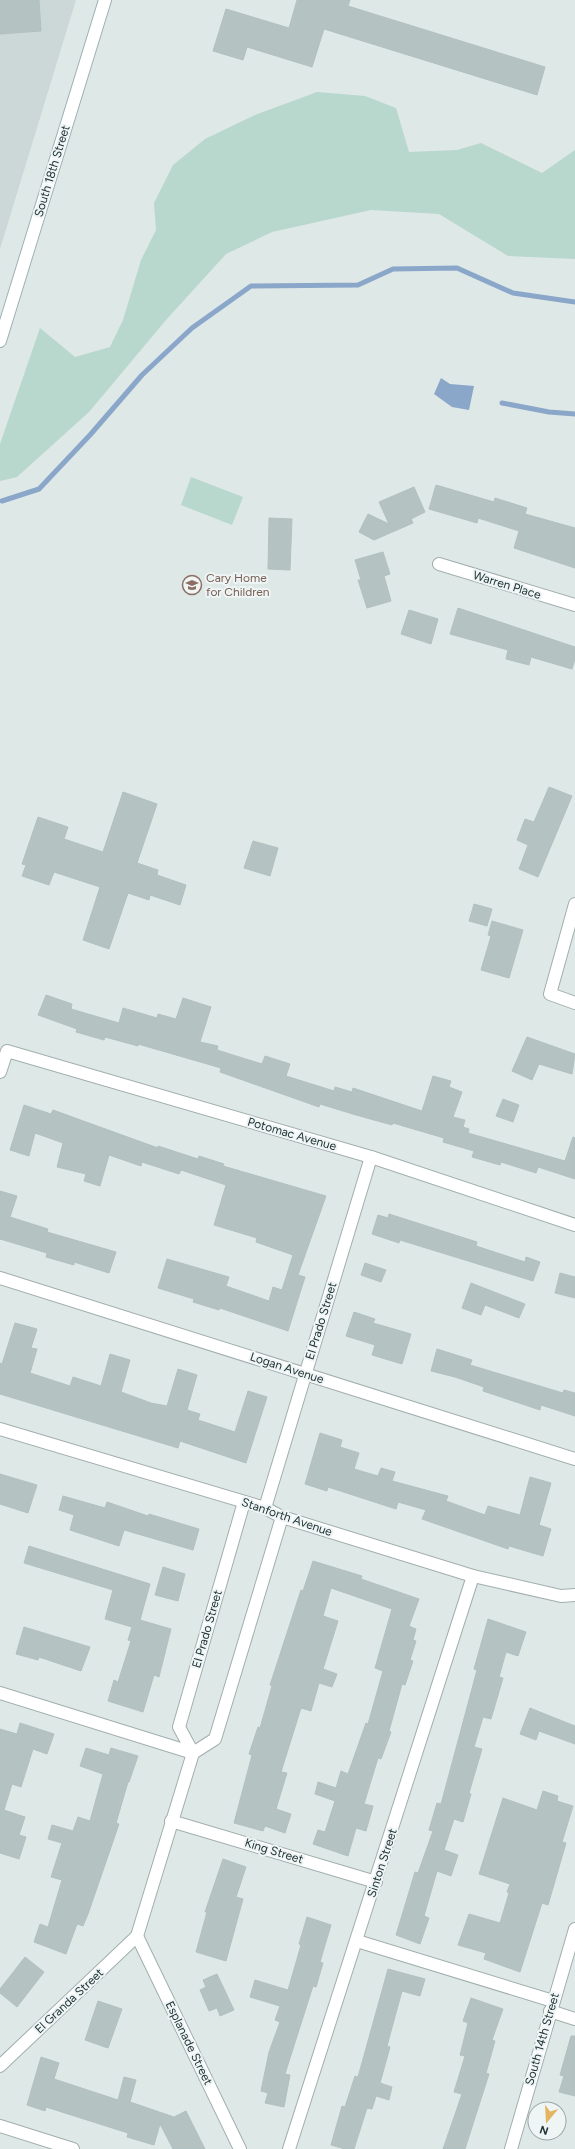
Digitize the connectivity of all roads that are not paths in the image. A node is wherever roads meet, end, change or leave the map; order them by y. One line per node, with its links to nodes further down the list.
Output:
1 (105, 0): 2 (street, South 18th Street)
2 (0, 341)
3 (439, 564): 4 (street, Warren Place)
4 (575, 605)
5 (575, 904): 6 (street)
6 (575, 1003)
7 (0, 1072): 8 (street, Potomac Avenue)
8 (371, 1157): 9 (street, Potomac Avenue); 11 (street, El Prado Street)
9 (575, 1225)
10 (0, 1278): 11 (street, Logan Avenue)
11 (304, 1374): 13 (street, Logan Avenue); 15 (street, El Prado Street)
12 (0, 1429): 14 (street, Stanforth Avenue)
13 (575, 1459)
14 (244, 1502): 15 (street, Stanforth Avenue); 20 (street, El Prado Street)
15 (265, 1508): 16 (street, Stanforth Avenue)
16 (282, 1517): 17 (street, Stanforth Avenue); 20 (street)
17 (473, 1576): 18 (street, Stanforth Avenue); 22 (street, Sinton Street)
18 (575, 1595)
19 (0, 1693): 20 (street)
20 (193, 1753): 21 (street)
21 (171, 1821): 22 (street, King Street); 24 (street)
22 (376, 1882): 25 (street, Sinton Street)
23 (575, 1929): 26 (street, South 14th Street)
24 (137, 1936): 28 (street, El Granda Street); 31 (street, Esplanade Street)
25 (357, 1941): 26 (street); 32 (street, Sinton Street)
26 (552, 2006): 27 (street); 33 (street, South 14th Street)
27 (575, 2019)
28 (0, 2066)
29 (0, 2126): 30 (street)
30 (73, 2149)
31 (240, 2149)
32 (289, 2149)
33 (511, 2149)

